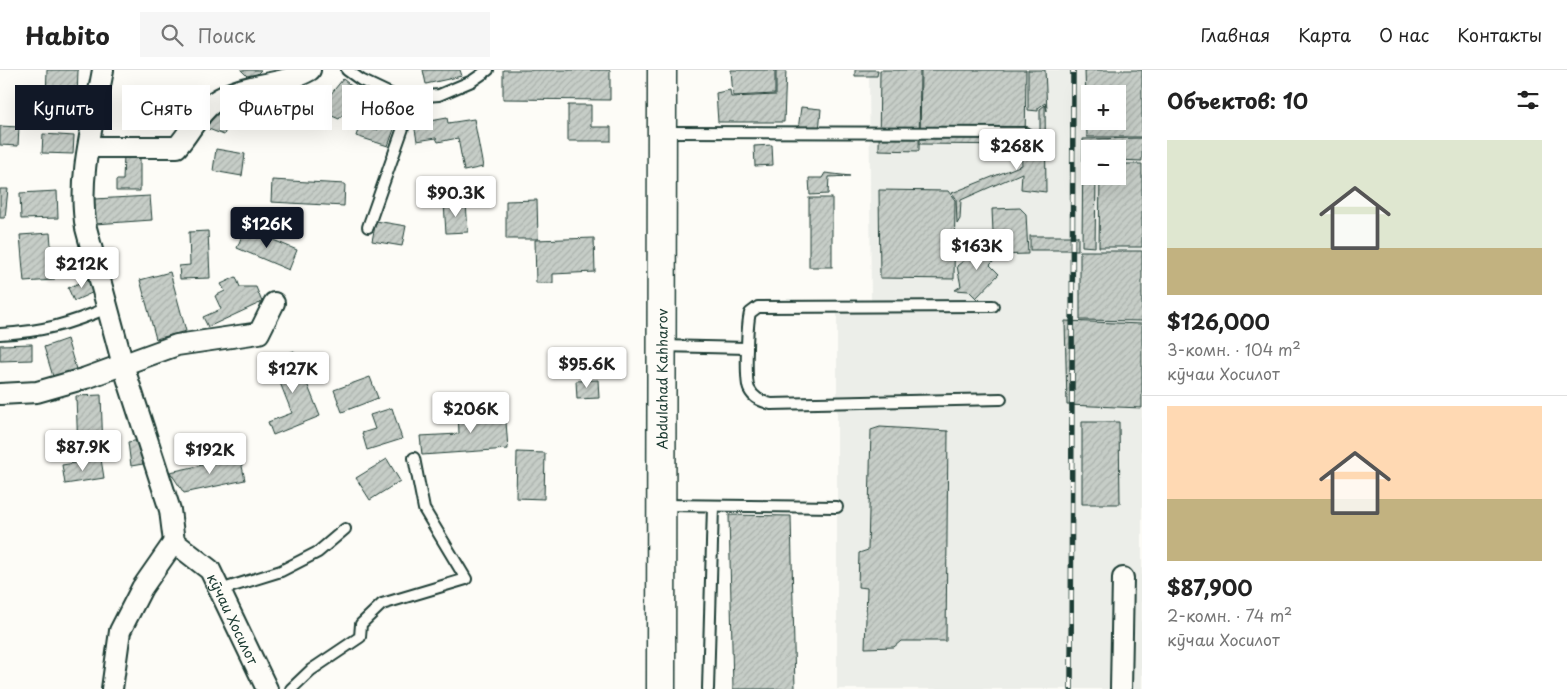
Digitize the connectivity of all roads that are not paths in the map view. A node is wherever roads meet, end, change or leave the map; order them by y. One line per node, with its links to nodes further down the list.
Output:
1 (103, 70): 11 (street)
2 (310, 70): 11 (street)
3 (347, 70): 6 (lane)
4 (488, 70): 7 (lane)
5 (662, 70): 9 (main road, Abdulahad Kahharov)
6 (372, 85)
7 (433, 95)
8 (402, 130): 12 (lane)
9 (662, 132): 10 (lane); 17 (main road, Abdulahad Kahharov)
10 (1026, 133)
11 (90, 147): 15 (street)
12 (368, 227)
13 (274, 303): 19 (street)
14 (993, 306): 18 (lane)
15 (108, 308): 16 (lane); 19 (street)
16 (0, 334)
17 (661, 346): 18 (lane); 23 (main road, Abdulahad Kahharov)
18 (748, 348): 21 (lane)
19 (123, 365): 20 (street); 27 (street)
20 (0, 394)
21 (1001, 399)
22 (414, 458): 32 (lane)
23 (661, 505): 24 (lane); 33 (main road, Abdulahad Kahharov)
24 (713, 506): 25 (lane); 34 (lane)
25 (836, 507)
26 (345, 529): 29 (lane)
27 (174, 542): 29 (street, кӯчаи Хосилот); 30 (street)
28 (1123, 578): 35 (street)
29 (220, 590): 31 (street, кӯчаи Хосилот)
30 (112, 689)
31 (267, 689)
32 (290, 689)
33 (661, 689)
34 (708, 689)
35 (1121, 689)

